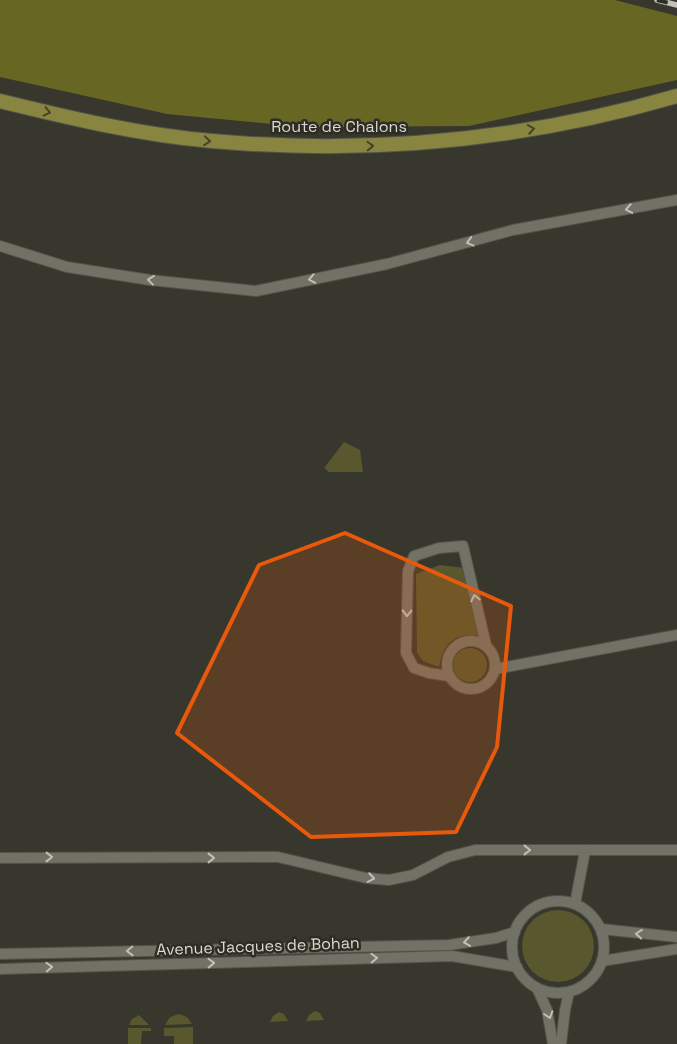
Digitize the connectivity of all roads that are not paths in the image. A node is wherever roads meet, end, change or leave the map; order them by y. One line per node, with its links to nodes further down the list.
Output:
1 (677, 96): 2 (main road, Route de Chalons, one-way to 1)
2 (0, 101)
3 (677, 200): 4 (street, one-way to 4)
4 (0, 246)
5 (677, 635): 7 (street)
6 (486, 645): 7 (street); 8 (street); 8 (street, one-way to 8)
7 (495, 669): 8 (street)
8 (449, 676)
9 (585, 850): 10 (street); 11 (street, one-way to 9); 12 (street)
10 (677, 850)
11 (0, 858)
12 (575, 904): 13 (street); 14 (street)
13 (601, 929): 15 (street, one-way to 13); 18 (street)
14 (515, 932): 17 (street, Avenue Jacques de Bohan, one-way to 17); 19 (street)
15 (677, 937)
16 (677, 949): 18 (street)
17 (0, 954)
18 (602, 961): 22 (street)
19 (517, 967): 20 (street, Avenue Jacques de Bohan, one-way to 19); 21 (street)
20 (0, 968)
21 (537, 988): 22 (street); 23 (street, one-way to 23)
22 (569, 992): 24 (street)
23 (553, 1044)
24 (561, 1044)

